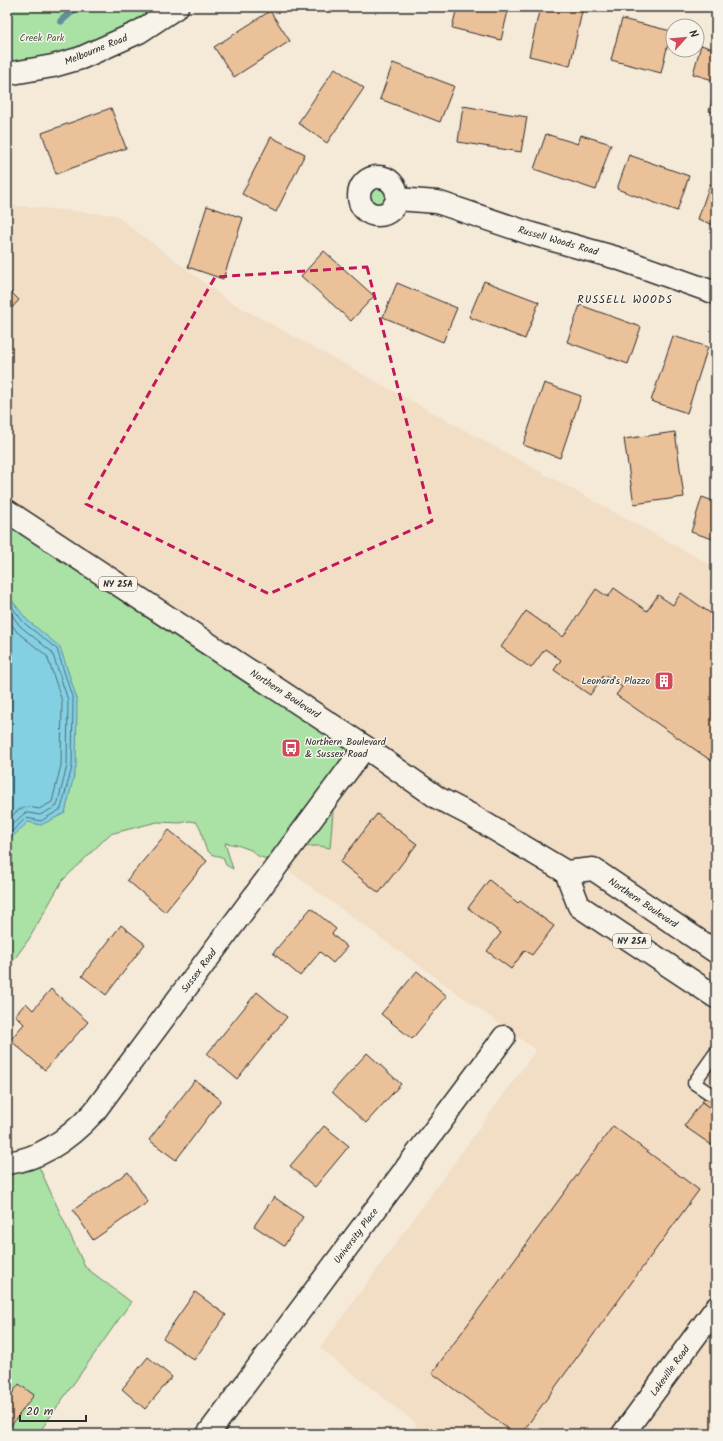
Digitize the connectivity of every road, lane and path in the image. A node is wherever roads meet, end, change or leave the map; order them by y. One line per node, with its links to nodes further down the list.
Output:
1 (177, 7): 2 (street, Melbourne Road)
2 (7, 74)
3 (397, 199): 4 (street, Russell Woods Road)
4 (716, 294)
5 (7, 511): 6 (street, Northern Boulevard / NY 25A)
6 (365, 747): 7 (street, Northern Boulevard / NY 25A); 14 (street, Sussex Road)
7 (566, 872): 8 (street, Northern Boulevard); 9 (street, NY 25A)
8 (716, 952)
9 (716, 996)
10 (504, 1037): 16 (street, University Place)
11 (716, 1052): 12 (lane)
12 (712, 1064): 13 (lane)
13 (708, 1093)
14 (7, 1163)
15 (716, 1308): 17 (street, Lakeville Road)
16 (208, 1434)
17 (623, 1434)

